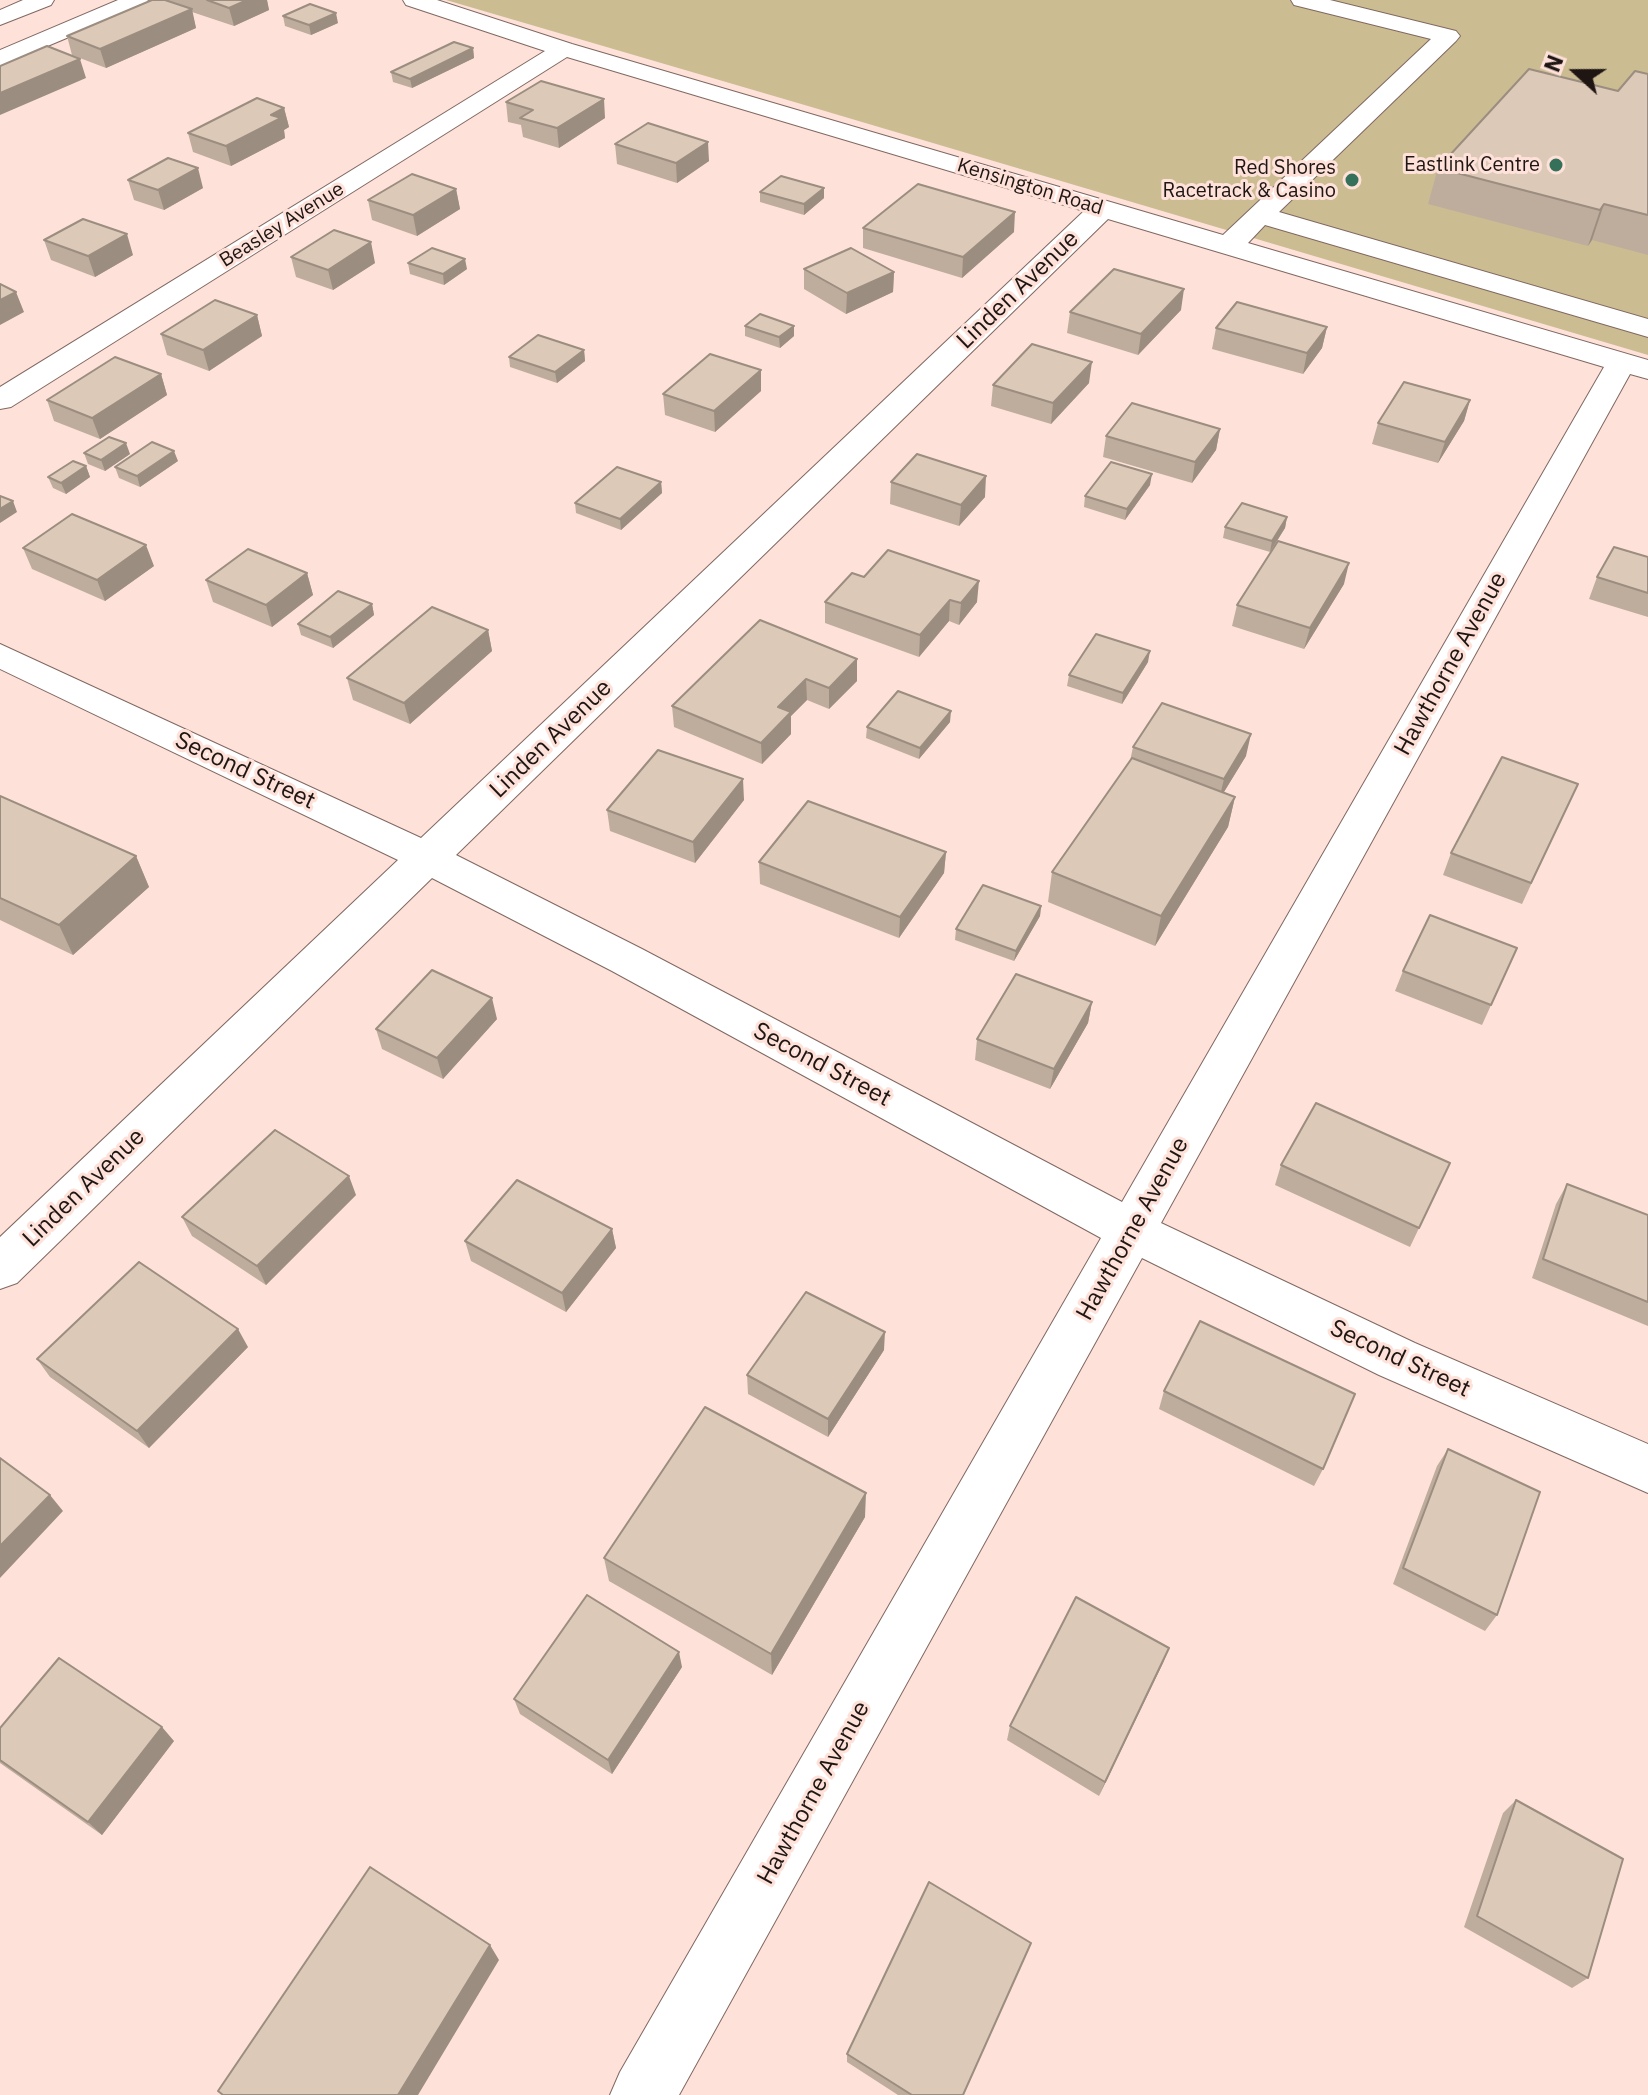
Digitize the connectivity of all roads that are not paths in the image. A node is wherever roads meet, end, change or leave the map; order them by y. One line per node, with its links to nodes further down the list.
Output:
1 (43, 0): 5 (street)
2 (137, 0): 7 (street)
3 (414, 0): 6 (street, Kensington Road)
4 (1302, 0): 9 (street)
5 (0, 18)
6 (564, 49): 8 (street, Kensington Road); 12 (street, Beasley Avenue)
7 (0, 59)
8 (1102, 209): 10 (street, Kensington Road); 14 (street, Linden Avenue)
9 (1259, 215): 10 (street); 11 (street)
10 (1227, 247): 11 (street, Kensington Road)
11 (1639, 353): 15 (street, Hawthorne Avenue)
12 (0, 400)
13 (0, 655): 14 (street, Second Street)
14 (428, 858): 15 (street, Second Street); 16 (street, Linden Avenue)
15 (1132, 1231): 17 (street, Second Street); 18 (street, Hawthorne Avenue)
16 (0, 1268)
17 (1648, 1469)
18 (643, 2095)

